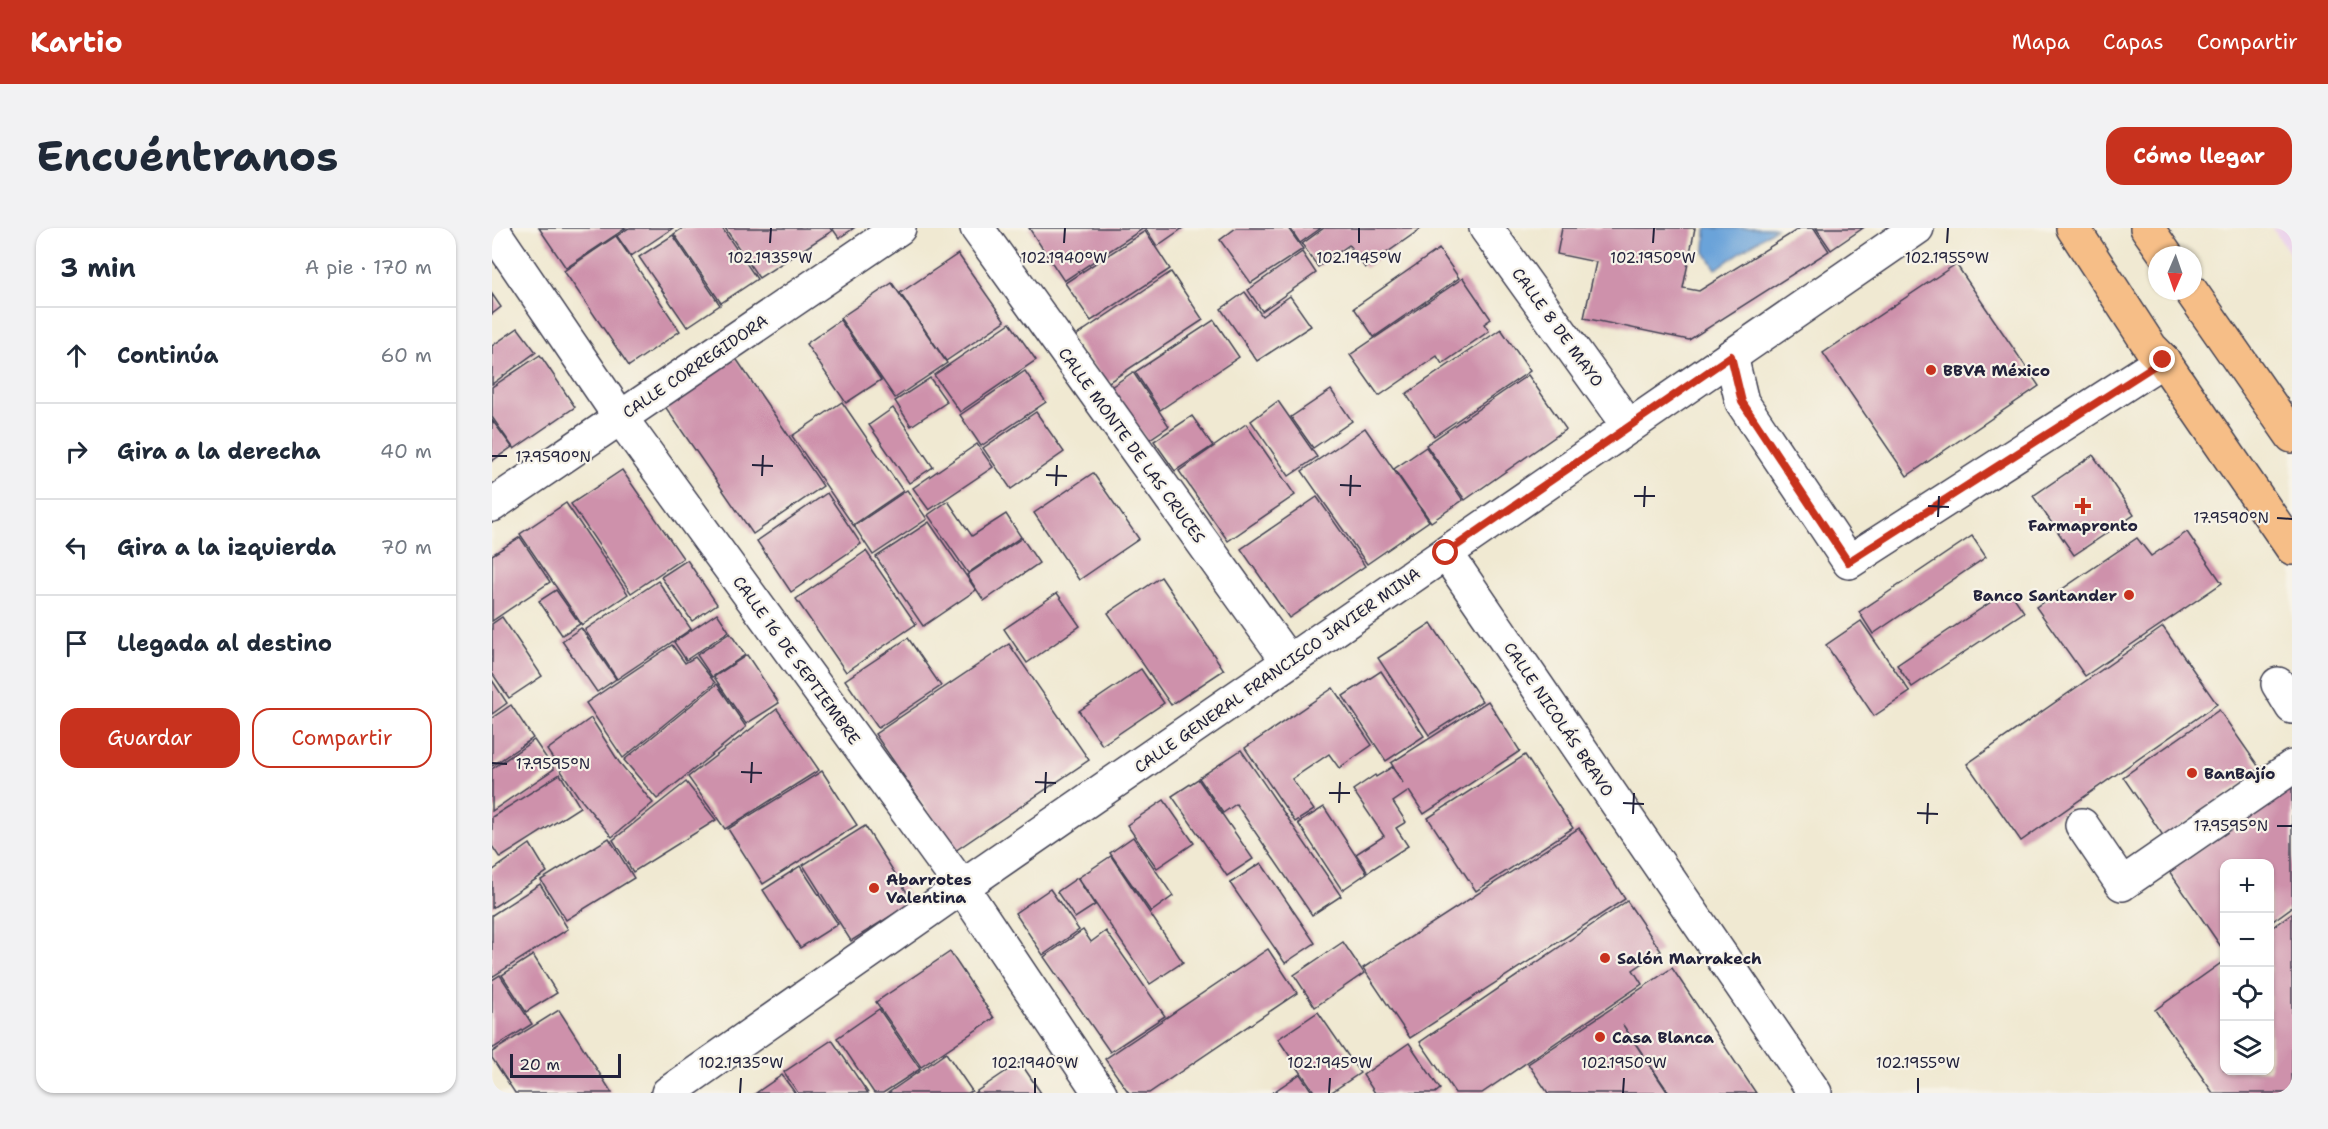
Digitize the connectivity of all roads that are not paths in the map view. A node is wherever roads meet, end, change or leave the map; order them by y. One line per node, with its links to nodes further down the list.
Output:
1 (899, 228): 12 (street, CALLE CORREGIDORA)
2 (977, 228): 18 (street, CALLE MONTE DE LAS CRUCES)
3 (1486, 228): 13 (street, CALLE 8 DE MAYO)
4 (1917, 228): 10 (street, CALLE GENERAL FRANCISCO JAVIER MINA)
5 (2073, 228): 11 (main road)
6 (2147, 228): 8 (main road)
7 (492, 229): 12 (street, CALLE 16 DE SEPTIEMBRE)
8 (2160, 246)
9 (2197, 300): 14 (main road)
10 (1731, 356): 11 (street); 13 (street, CALLE GENERAL FRANCISCO JAVIER MINA)
11 (2163, 360): 16 (main road)
12 (620, 417): 15 (street, CALLE CORREGIDORA); 21 (street, CALLE 16 DE SEPTIEMBRE)
13 (1629, 427): 17 (street, CALLE GENERAL FRANCISCO JAVIER MINA)
14 (2292, 436)
15 (492, 505)
16 (2292, 548)
17 (1446, 553): 18 (street, CALLE GENERAL FRANCISCO JAVIER MINA); 24 (street, CALLE NICOLÁS BRAVO)
18 (1288, 661): 21 (street, CALLE GENERAL FRANCISCO JAVIER MINA)
19 (2292, 767): 20 (street)
20 (2082, 825)
21 (962, 887): 22 (street, CALLE GENERAL FRANCISCO JAVIER MINA); 23 (street, CALLE 16 DE SEPTIEMBRE)
22 (668, 1093)
23 (1100, 1093)
24 (1815, 1093)

